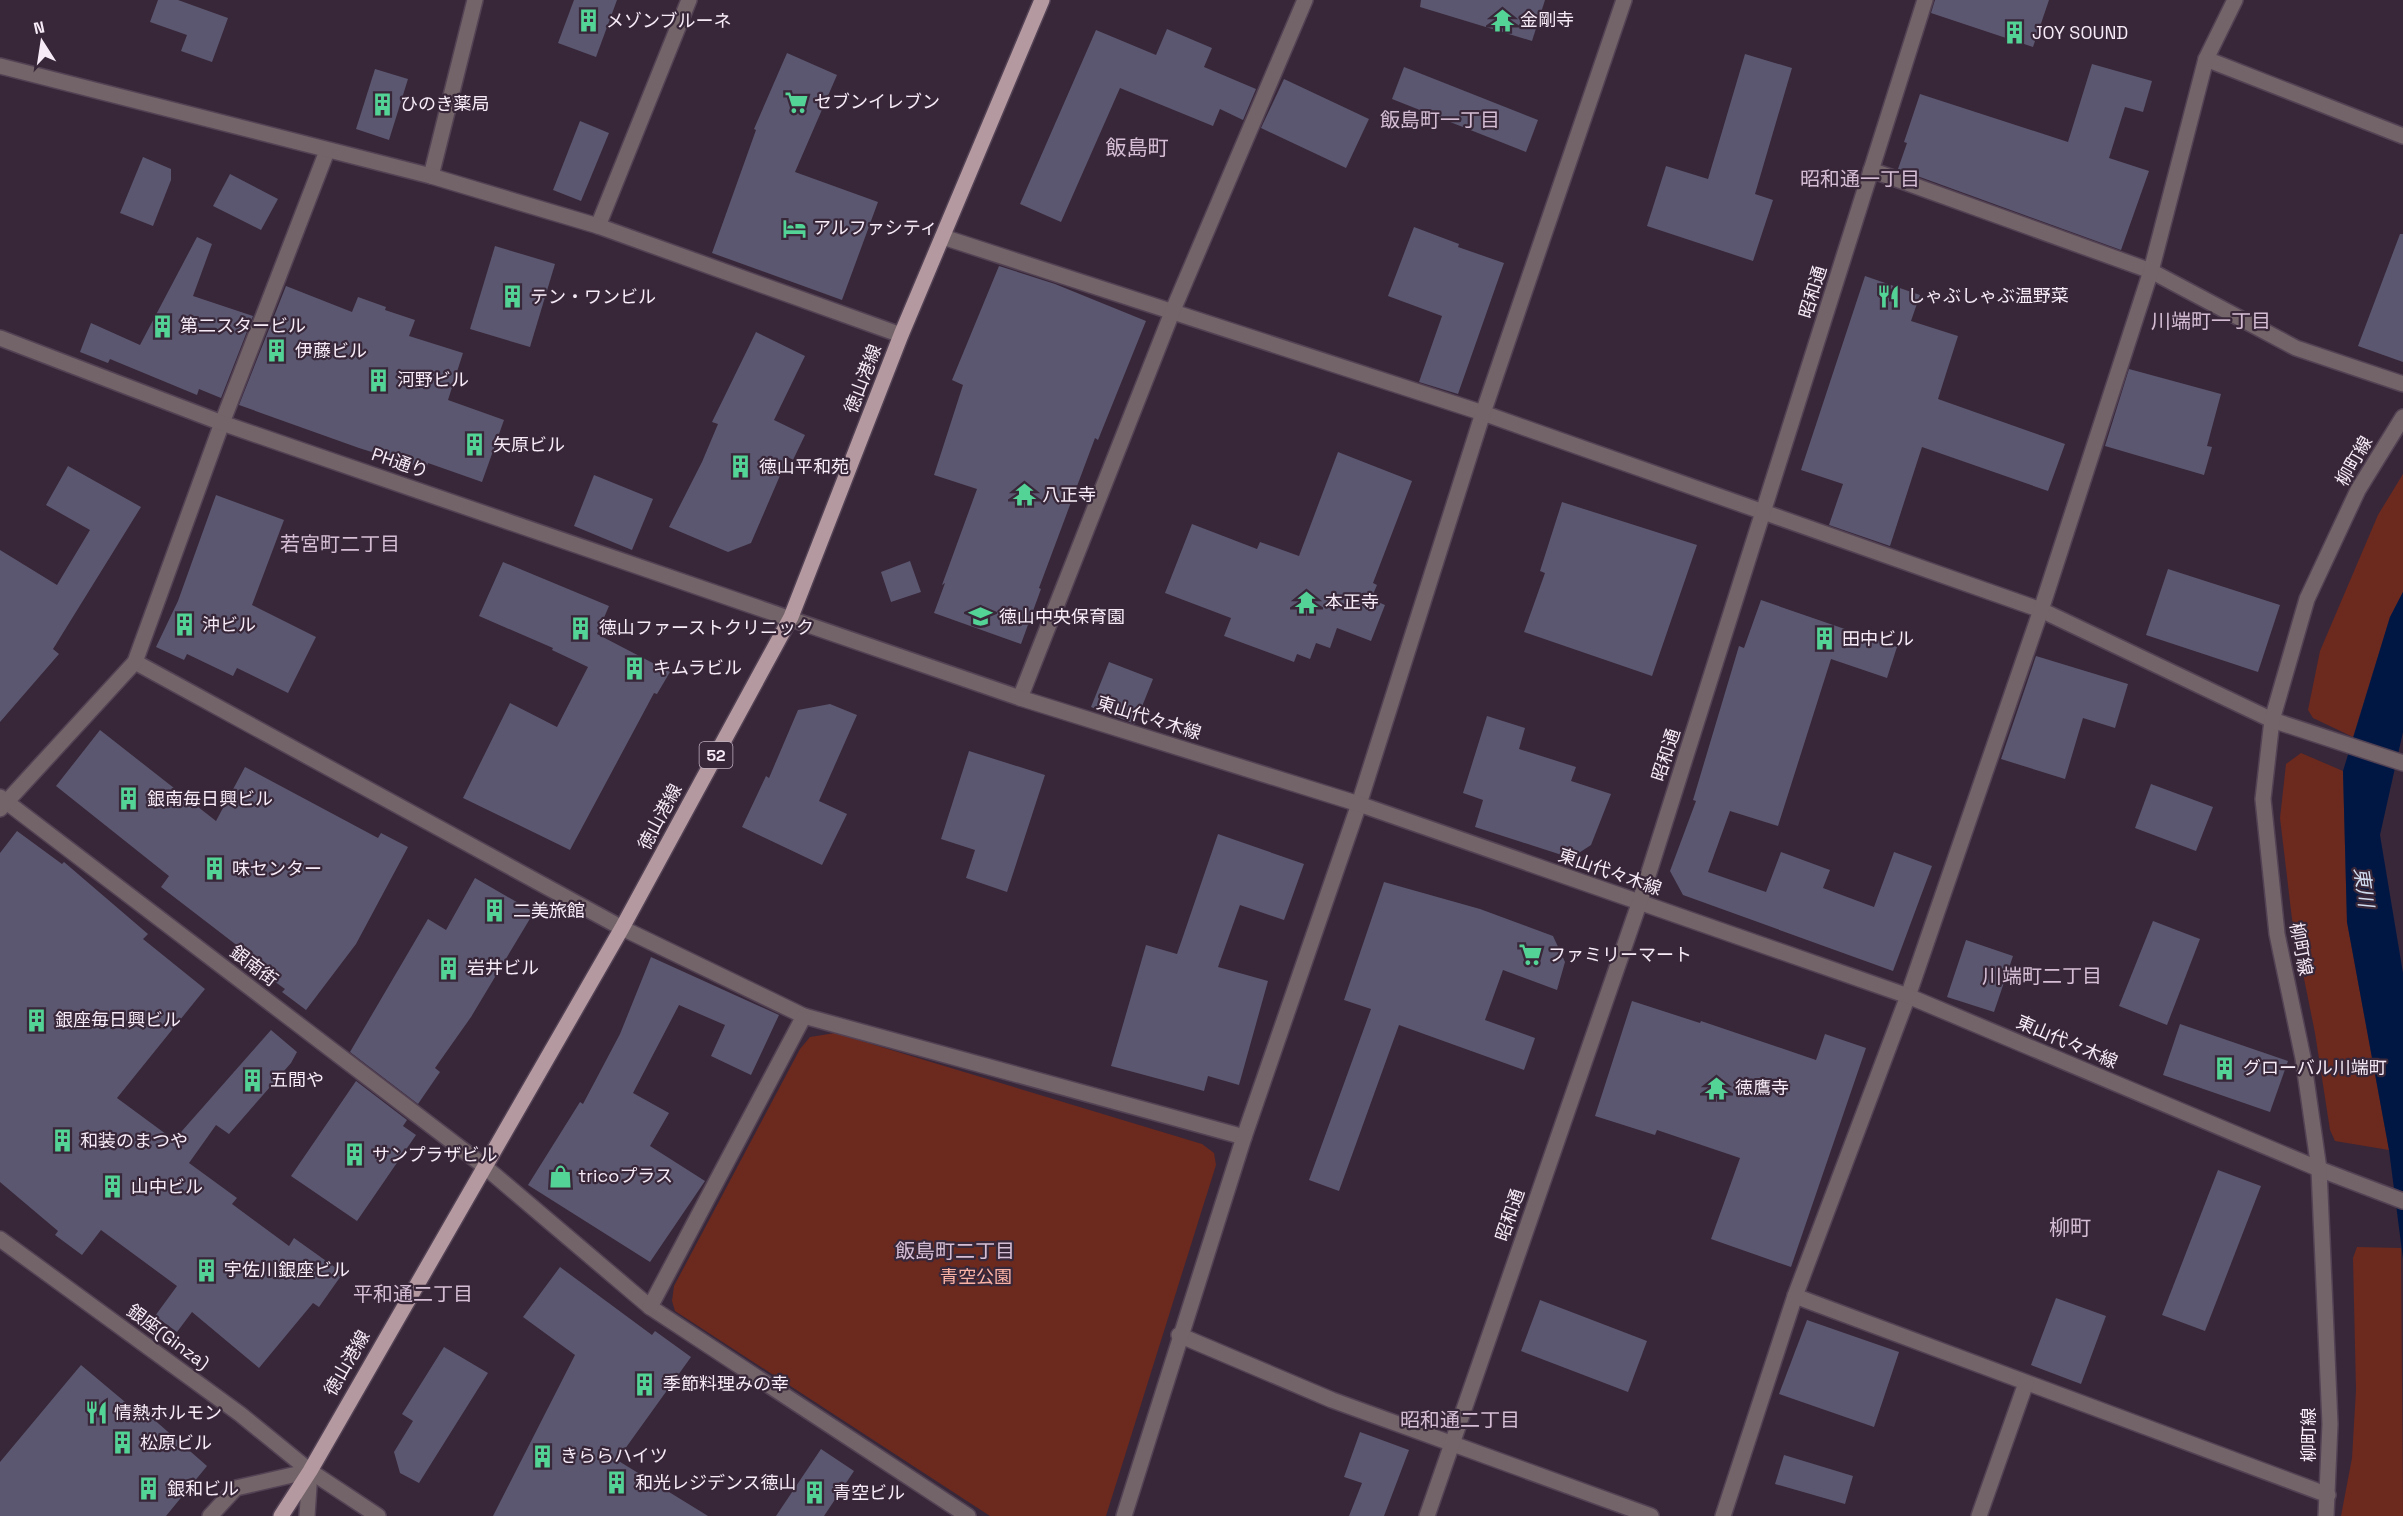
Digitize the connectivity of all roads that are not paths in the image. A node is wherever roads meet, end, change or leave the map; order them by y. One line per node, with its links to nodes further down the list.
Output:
1 (474, 0): 13 (street)
2 (689, 0): 14 (street)
3 (1042, 0): 15 (main road, 徳山港線 / 52)
4 (1305, 0): 17 (street)
5 (1624, 0): 21 (street)
6 (1925, 0): 12 (street, 昭和通)
7 (2235, 0): 8 (street)
8 (2206, 59): 10 (street); 16 (street)
9 (0, 66): 11 (street)
10 (2403, 136)
11 (327, 151): 13 (street); 23 (street)
12 (1871, 170): 16 (street); 24 (street, 昭和通)
13 (431, 176): 14 (street)
14 (598, 226): 18 (street)
15 (943, 237): 17 (street); 18 (main road, 徳山港線 / 52)
16 (2151, 271): 20 (street); 25 (street)
17 (1173, 310): 21 (street); 28 (street)
18 (901, 335): 26 (main road, 徳山港線 / 52)
19 (0, 338): 23 (street, PH通り)
20 (2403, 384)
21 (1483, 413): 24 (street); 32 (street)
22 (2403, 417): 29 (street, 柳町線)
23 (222, 423): 26 (street, PH通り); 27 (street)
24 (1764, 514): 25 (street); 33 (street, 昭和通)
25 (2041, 610): 29 (street); 35 (street)
26 (791, 617): 28 (street, 東山代々木線); 34 (main road, 徳山港線 / 52)
27 (135, 662): 31 (street); 34 (street)
28 (1020, 698): 32 (street, 東山代々木線)
29 (2272, 720): 30 (street); 39 (street, 柳町線)
30 (2403, 764)
31 (2, 803): 38 (street, 銀南街)
32 (1359, 804): 33 (street, 東山代々木線); 37 (street)
33 (1640, 903): 35 (street, 東山代々木線); 46 (street, 昭和通)
34 (622, 928): 36 (street); 38 (main road, 徳山港線 / 52)
35 (1908, 996): 39 (street, 東山代々木線); 42 (street)
36 (804, 1016): 37 (street); 43 (street)
37 (1244, 1137): 44 (street)
38 (484, 1166): 43 (street, 銀南街); 47 (main road, 徳山港線 / 52)
39 (2319, 1169): 40 (street, 東山代々木線); 48 (street, 柳町線)
40 (2403, 1201)
41 (0, 1239): 47 (street, 銀座(Ginza))
42 (1795, 1296): 45 (street); 57 (street)
43 (650, 1307): 53 (street, 銀南街)
44 (1179, 1335): 46 (street); 54 (street)
45 (2026, 1383): 48 (street); 58 (street)
46 (1450, 1444): 55 (street, 昭和通); 56 (street)
47 (310, 1471): 49 (street); 50 (main road, 徳山港線 / 52); 51 (street); 52 (street, 銀座(Ginza))
48 (2328, 1495): 59 (street, 柳町線)
49 (210, 1516)
50 (281, 1516)
51 (307, 1516)
52 (378, 1516)
53 (968, 1516)
54 (1124, 1516)
55 (1427, 1516)
56 (1651, 1516)
57 (1723, 1516)
58 (1979, 1516)
59 (2326, 1516)

